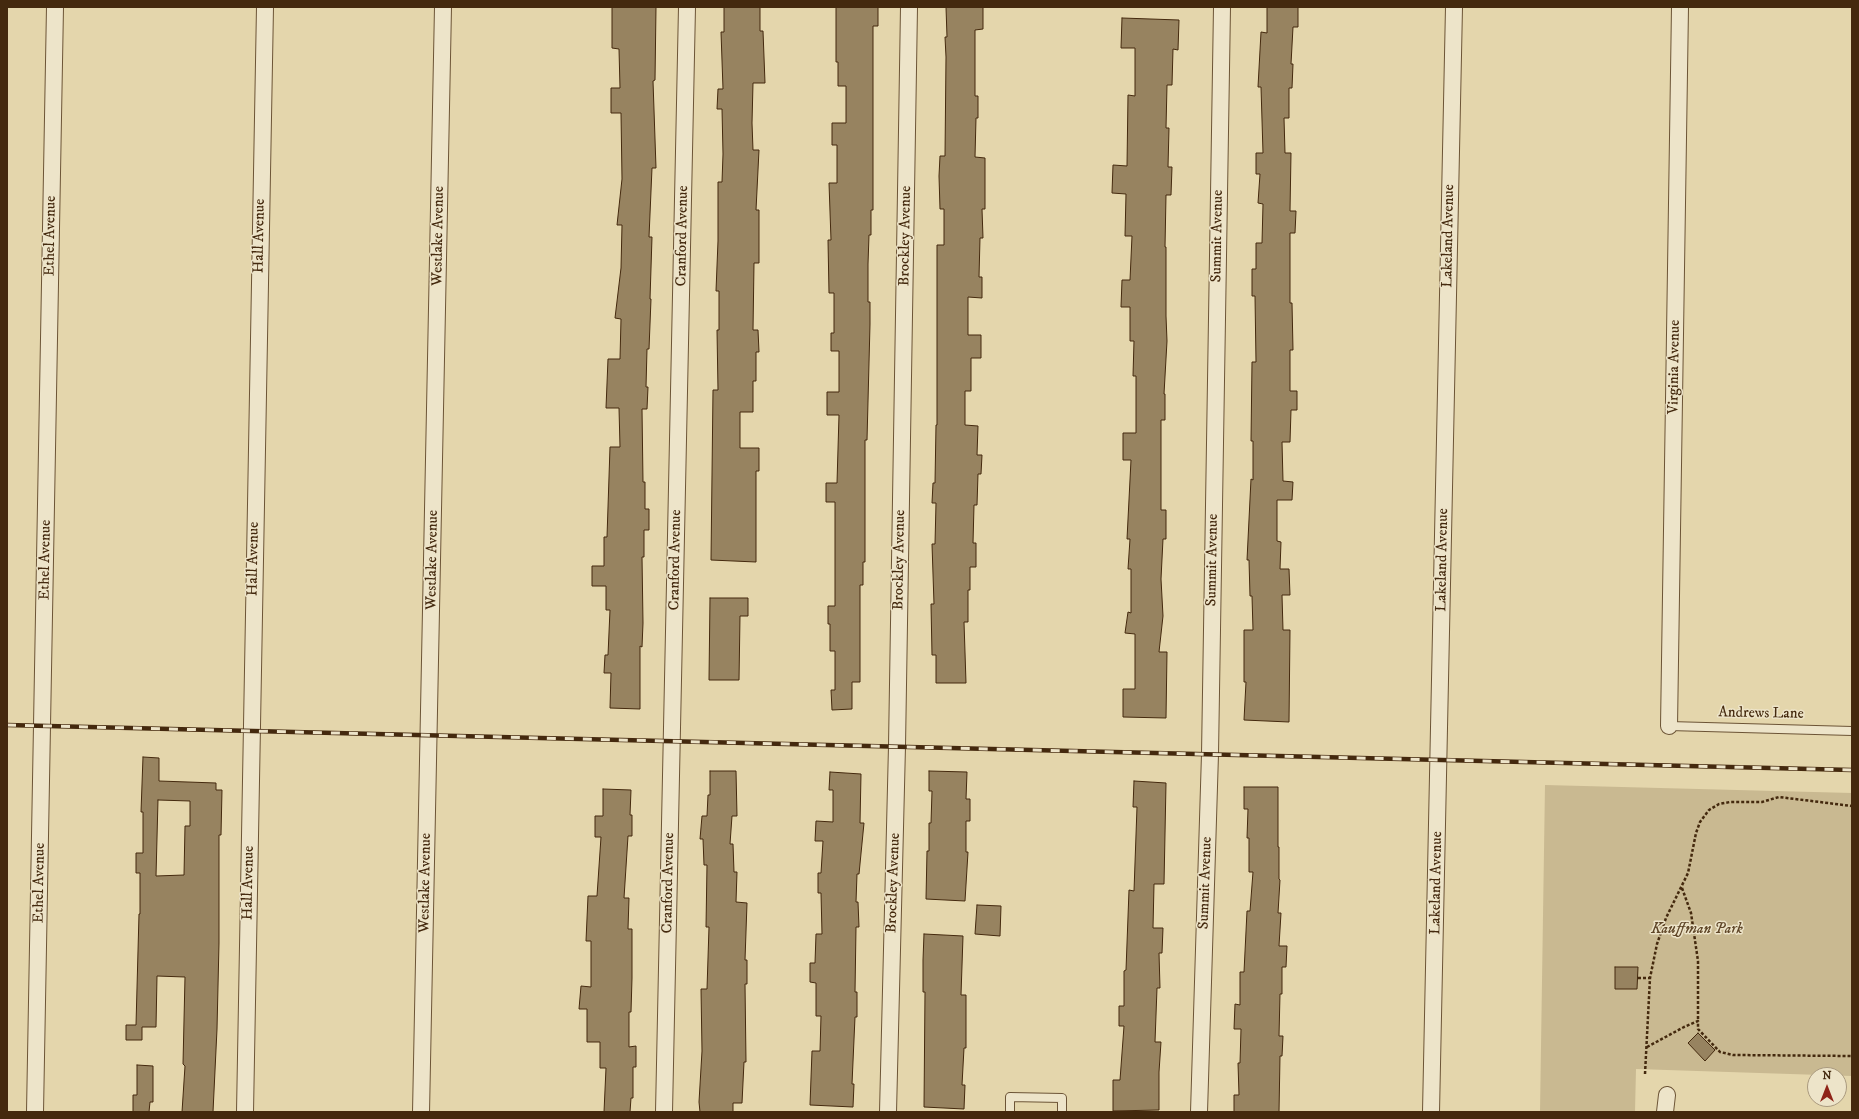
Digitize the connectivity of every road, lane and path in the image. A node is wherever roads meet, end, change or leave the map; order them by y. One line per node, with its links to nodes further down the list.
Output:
1 (55, 7): 20 (street, Ethel Avenue)
2 (264, 7): 21 (street, Hall Avenue)
3 (443, 7): 22 (street, Westlake Avenue)
4 (687, 7): 23 (street, Cranford Avenue)
5 (909, 7): 24 (street, Brockley Avenue)
6 (1222, 7): 27 (street, Summit Avenue)
7 (1454, 7): 28 (street, Lakeland Avenue)
8 (1680, 7): 9 (street, Virginia Avenue)
9 (1669, 726): 10 (lane, Andrews Lane)
10 (1852, 730)
11 (1852, 806): 12 (path)
12 (1682, 888): 14 (path); 15 (path)
13 (1638, 978): 14 (path)
14 (1650, 978): 16 (path)
15 (1698, 1021): 16 (path); 17 (path)
16 (1647, 1047): 18 (path)
17 (1852, 1056)
18 (1645, 1074)
19 (1667, 1095): 29 (street)
20 (35, 1112)
21 (245, 1112)
22 (421, 1112)
23 (664, 1112)
24 (888, 1112)
25 (1010, 1112): 26 (lane)
26 (1062, 1112)
27 (1199, 1112)
28 (1431, 1112)
29 (1665, 1112)

